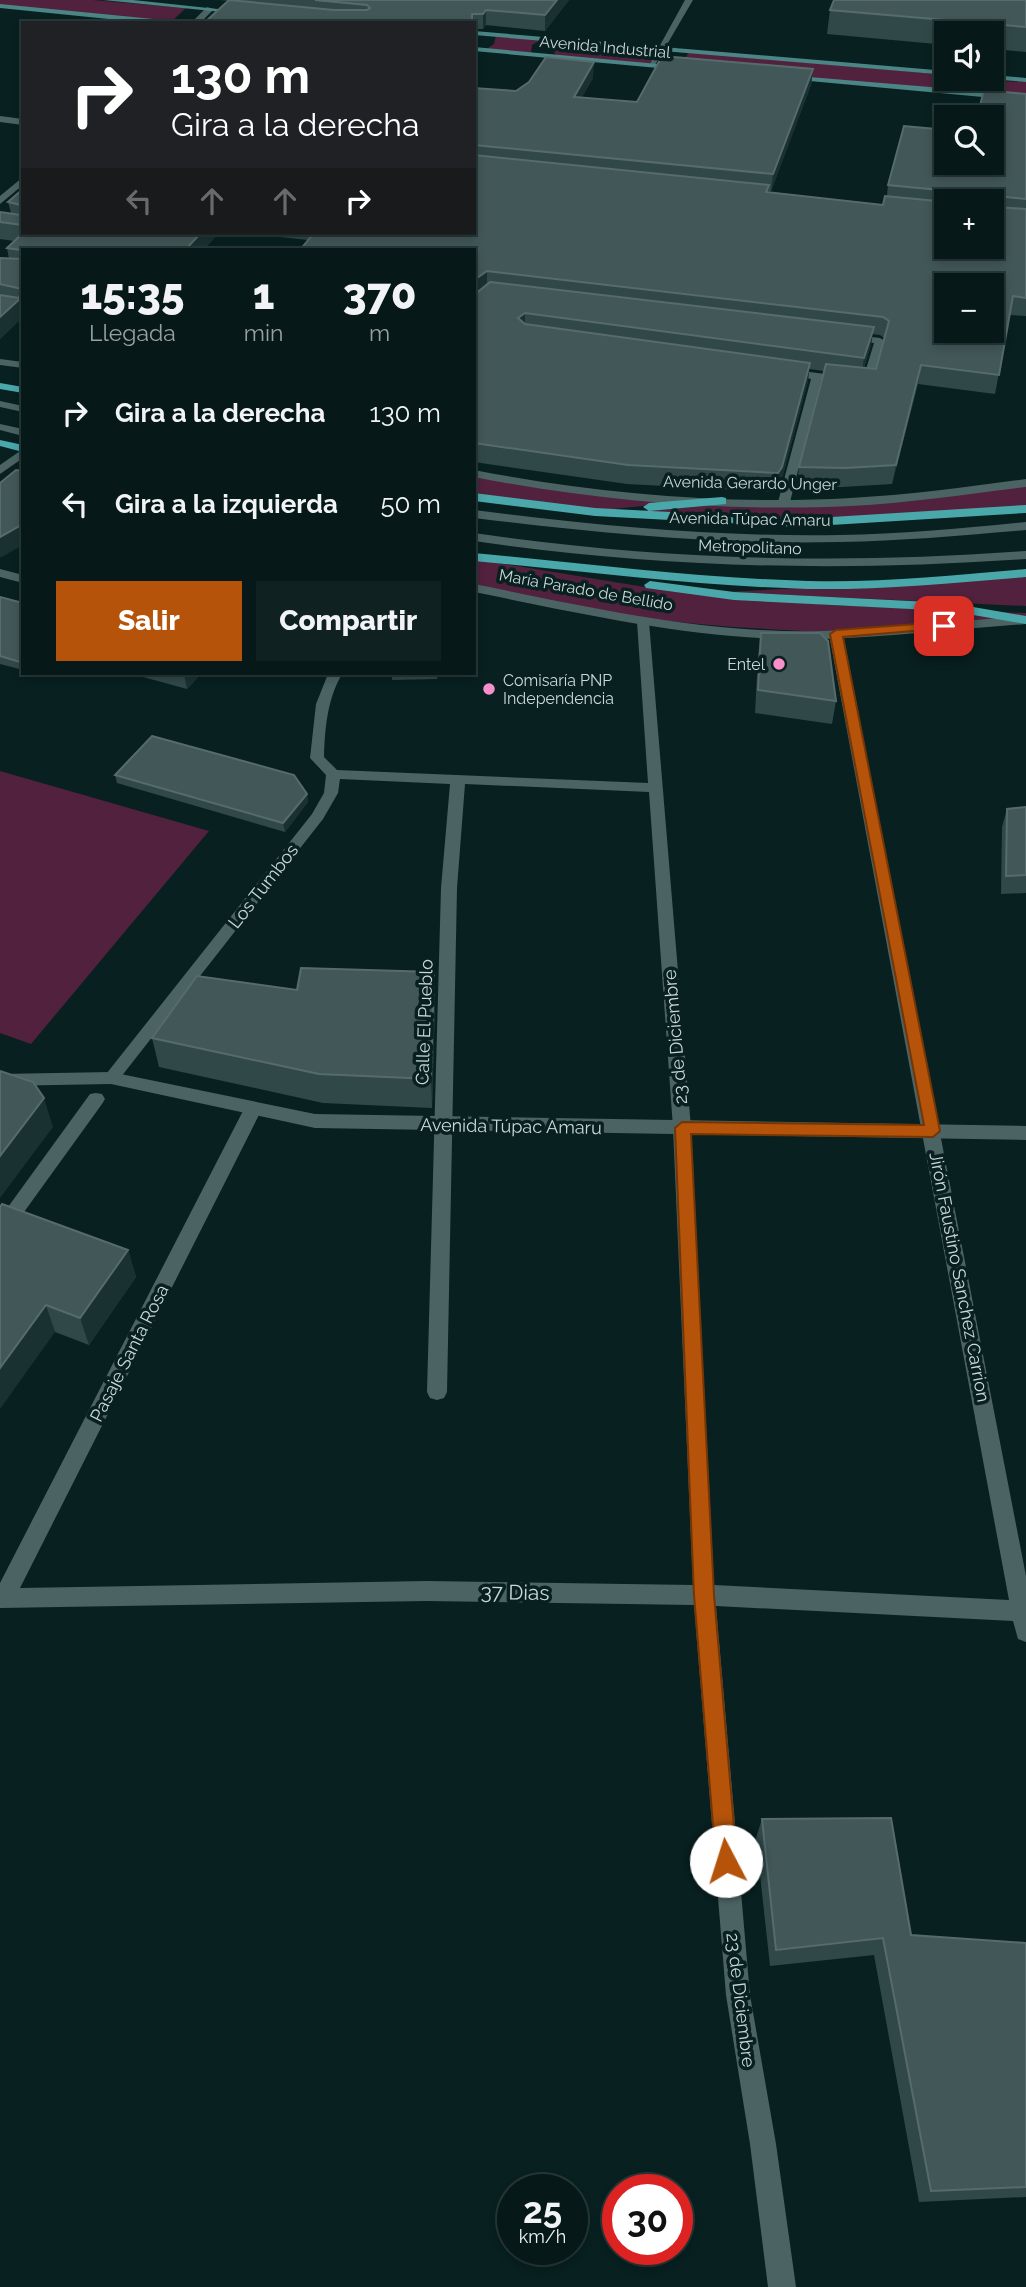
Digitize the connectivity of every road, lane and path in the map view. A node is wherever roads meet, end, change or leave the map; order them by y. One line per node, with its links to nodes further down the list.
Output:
1 (107, 0): 4 (main road)
2 (689, 0): 9 (street)
3 (0, 6): 6 (main road)
4 (209, 9): 5 (main road); 7 (street)
5 (248, 12)
6 (154, 21)
7 (197, 21)
8 (476, 33): 9 (main road, Avenida Industrial)
9 (661, 48): 11 (street); 13 (main road, Avenida Industrial)
10 (476, 49): 11 (main road, Avenida Industrial)
11 (651, 65): 12 (main road, Avenida Industrial)
12 (692, 69)
13 (934, 73)
14 (773, 76): 18 (main road)
15 (1004, 78): 16 (main road)
16 (1024, 80): 19 (main road)
17 (999, 91): 18 (main road)
18 (991, 95): 19 (main road)
19 (1021, 98)
20 (0, 119): 21 (street)
21 (21, 122)
22 (21, 182): 23 (street)
23 (0, 201)
24 (831, 335): 28 (street)
25 (0, 362): 26 (street)
26 (21, 365)
27 (777, 371): 28 (street)
28 (817, 376): 43 (street)
29 (0, 386): 30 (main road)
30 (21, 390)
31 (0, 404): 32 (street)
32 (21, 409)
33 (0, 427): 34 (street)
34 (21, 432)
35 (0, 443): 36 (main road)
36 (21, 449)
37 (21, 452): 38 (street)
38 (3, 471)
39 (476, 473): 42 (street, Avenida Gerardo Unger)
40 (1026, 483): 43 (street, Avenida Gerardo Unger)
41 (476, 498): 45 (main road, Avenida Túpac Amaru)
42 (722, 501): 43 (street, Avenida Gerardo Unger); 45 (main road)
43 (784, 502)
44 (1026, 509): 45 (main road, Avenida Túpac Amaru)
45 (595, 512)
46 (476, 514): 47 (street, Metropolitano)
47 (1026, 526)
48 (476, 537): 49 (street, Metropolitano)
49 (1026, 555)
50 (476, 557): 51 (main road)
51 (505, 562): 53 (main road); 56 (main road)
52 (0, 573): 54 (street)
53 (1026, 573)
54 (21, 578)
55 (476, 587): 57 (street, María Parado de Bellido)
56 (1026, 621): 58 (street, María Parado de Bellido)
57 (643, 622): 58 (street, María Parado de Bellido); 62 (street, 23 de Diciembre)
58 (836, 634): 69 (street, Jirón Faustino Sanchez Carrion)
59 (334, 675): 60 (street)
60 (333, 774): 61 (street); 63 (street, Los Tumbos)
61 (458, 779): 62 (street); 67 (street, Calle El Pueblo)
62 (655, 788): 68 (street, 23 de Diciembre)
63 (111, 1078): 64 (street, Avenida Túpac Amaru); 66 (street, Avenida Túpac Amaru)
64 (0, 1080)
65 (96, 1099): 71 (street)
66 (253, 1109): 67 (street, Avenida Túpac Amaru); 74 (street, Pasaje Santa Rosa)
67 (442, 1125): 68 (street, Avenida Túpac Amaru); 72 (street, Calle El Pueblo)
68 (682, 1128): 69 (street, Avenida Túpac Amaru); 73 (street, 23 de Diciembre)
69 (933, 1131): 70 (street, Avenida Túpac Amaru); 75 (street, Jirón Faustino Sanchez Carrion)
70 (1026, 1133)
71 (0, 1232)
72 (437, 1392)
73 (704, 1595): 74 (street, 37 Dias); 75 (street, 37 Dias); 76 (street, 23 de Diciembre)
74 (2, 1598)
75 (1025, 1618)
76 (782, 2287)

